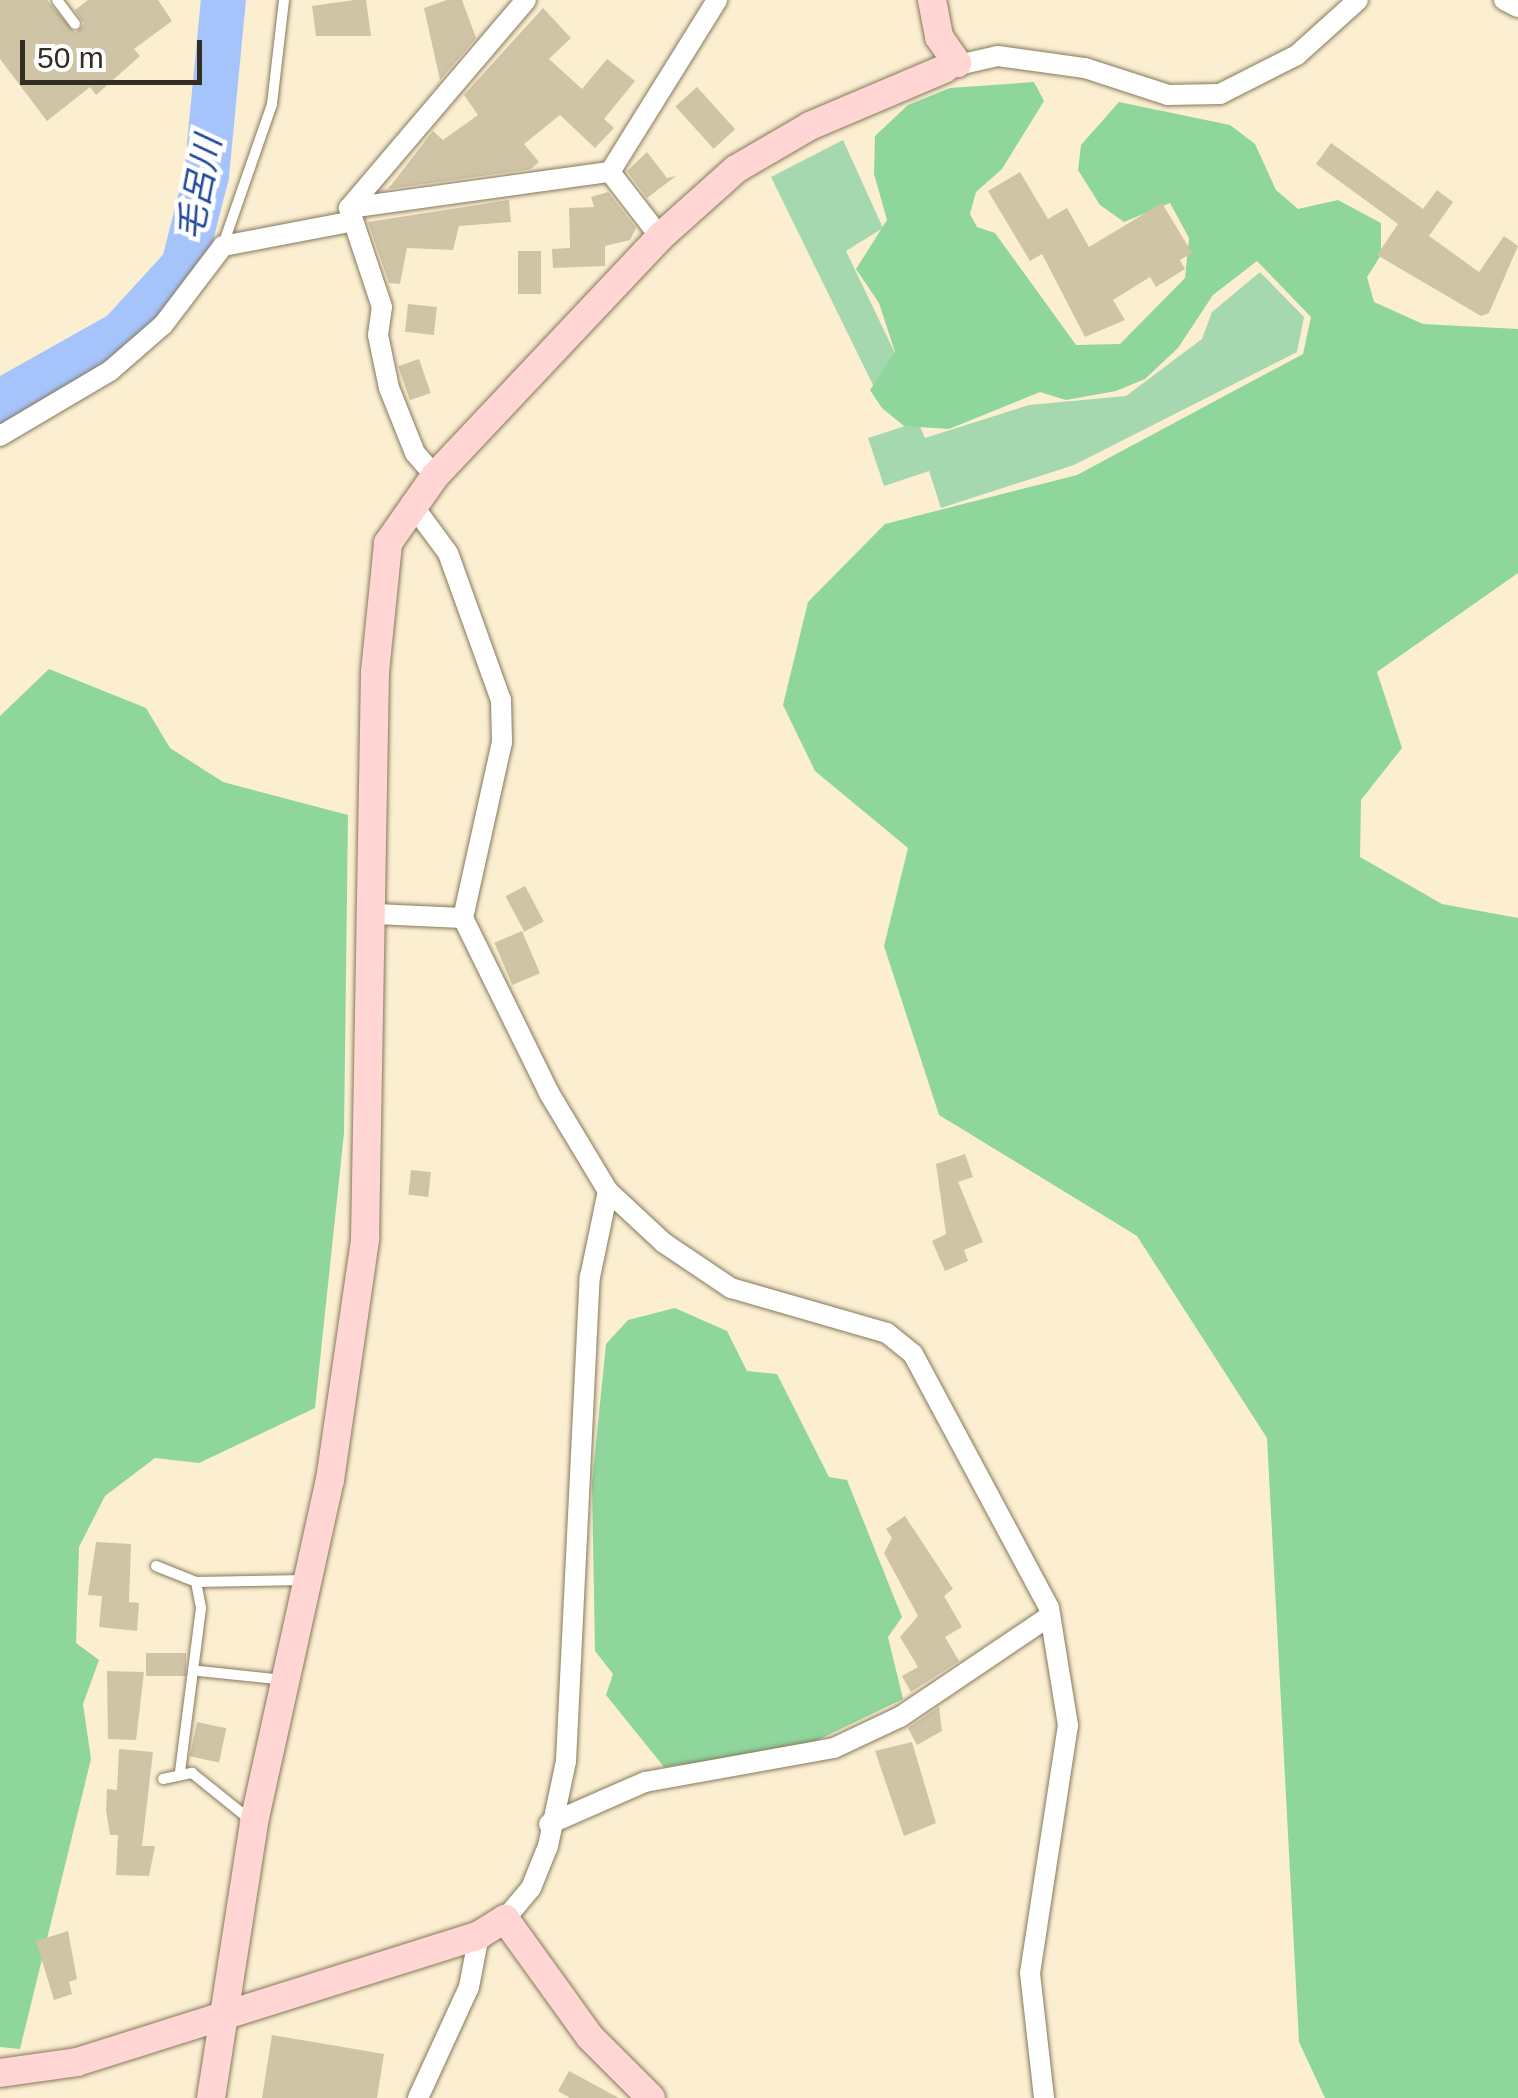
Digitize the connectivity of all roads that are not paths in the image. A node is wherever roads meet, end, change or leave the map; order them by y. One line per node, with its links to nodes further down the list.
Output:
1 (56, 0): 9 (lane)
2 (284, 0): 14 (lane)
3 (526, 0): 12 (street)
4 (717, 0): 11 (street)
5 (932, 0): 10 (street)
6 (1358, 0): 10 (street)
7 (1504, 0): 8 (street)
8 (1518, 7)
9 (75, 24)
10 (950, 66): 13 (street)
11 (610, 172): 12 (street); 13 (street)
12 (349, 215): 14 (street); 16 (street)
13 (660, 236): 16 (street)
14 (223, 246): 15 (street)
15 (0, 436)
16 (435, 476): 17 (street)
17 (411, 502): 18 (street); 19 (street)
18 (375, 914): 19 (street); 22 (street)
19 (463, 918): 20 (street)
20 (608, 1191): 24 (street); 30 (street)
21 (156, 1566): 23 (lane)
22 (311, 1580): 23 (lane); 26 (street)
23 (196, 1582): 25 (lane)
24 (1050, 1616): 30 (street); 38 (street)
25 (199, 1671): 26 (lane); 27 (lane)
26 (290, 1681): 29 (street)
27 (180, 1771): 28 (lane); 29 (lane)
28 (163, 1779)
29 (254, 1822): 33 (street)
30 (549, 1824): 31 (street)
31 (505, 1919): 32 (street); 37 (street)
32 (479, 1935): 33 (street); 36 (street)
33 (224, 2010): 34 (street); 35 (street)
34 (0, 2073)
35 (211, 2098)
36 (418, 2098)
37 (651, 2098)
38 (1044, 2098)

